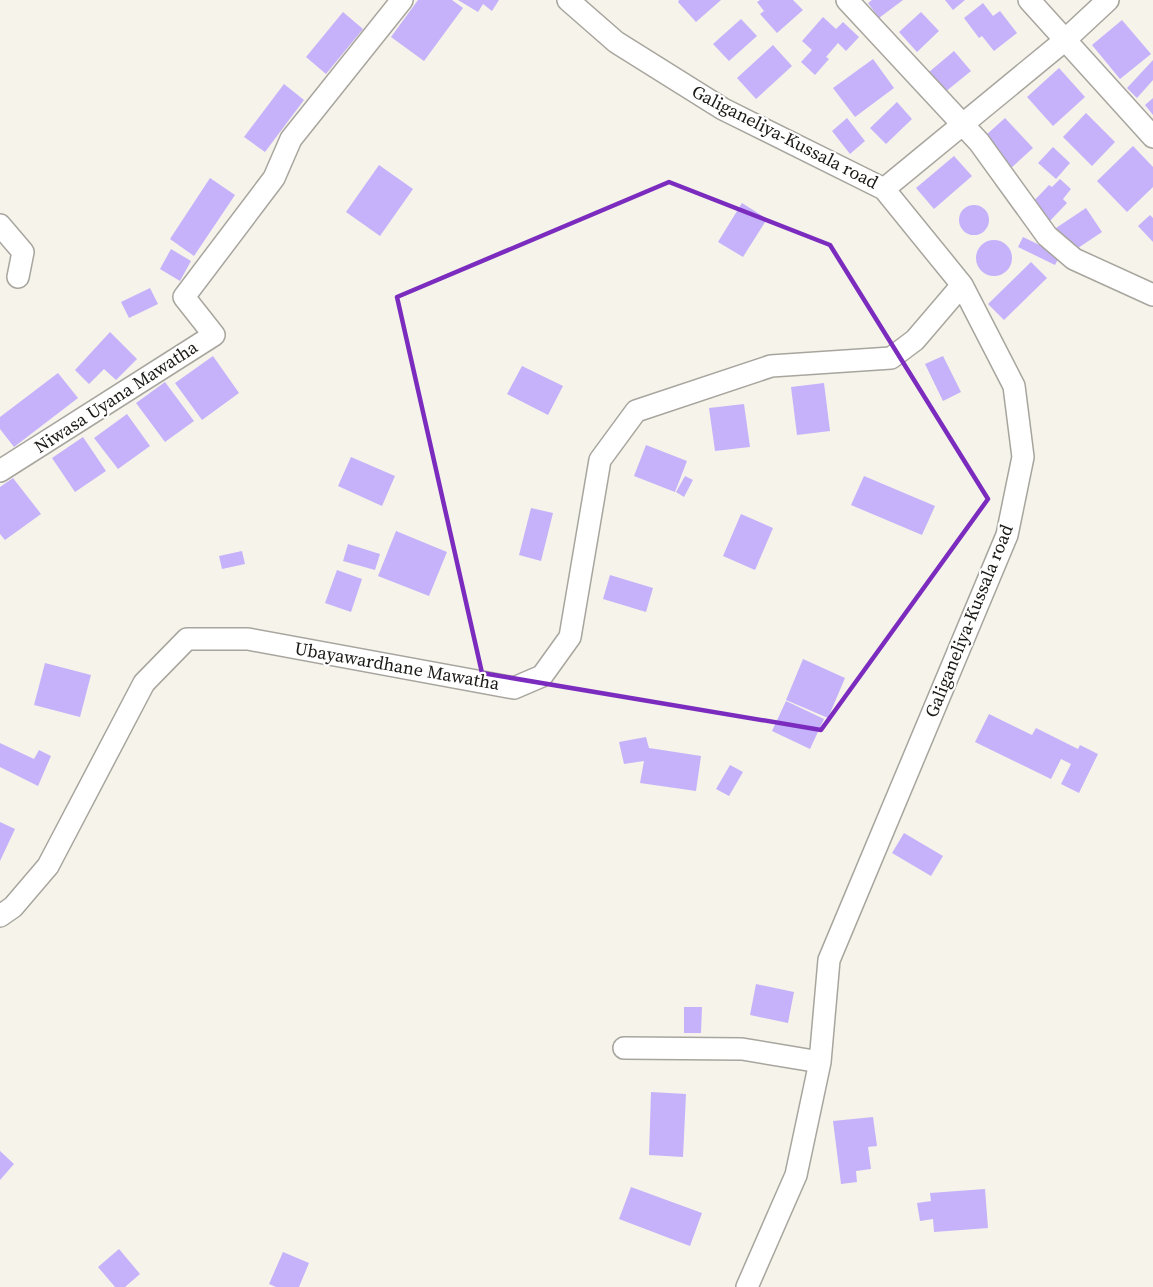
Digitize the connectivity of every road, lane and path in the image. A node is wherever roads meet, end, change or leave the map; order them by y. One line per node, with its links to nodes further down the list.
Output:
1 (402, 0): 14 (street, Niwasa Uyana Mawatha)
2 (568, 0): 9 (street, Galiganeliya-Kussala road)
3 (847, 0): 7 (street)
4 (1029, 0): 6 (street)
5 (1108, 0): 6 (street)
6 (1064, 40): 7 (street); 8 (street)
7 (961, 124): 9 (street); 13 (street)
8 (1153, 137)
9 (884, 189): 12 (street, Galiganeliya-Kussala road)
10 (0, 225): 11 (street)
11 (18, 278)
12 (962, 285): 15 (street, Ubayawardhane Mawatha); 17 (street, Galiganeliya-Kussala road)
13 (1153, 295)
14 (0, 471)
15 (0, 916)
16 (624, 1048): 17 (street)
17 (820, 1062): 18 (street, Galiganeliya-Kussala road)
18 (747, 1287)

